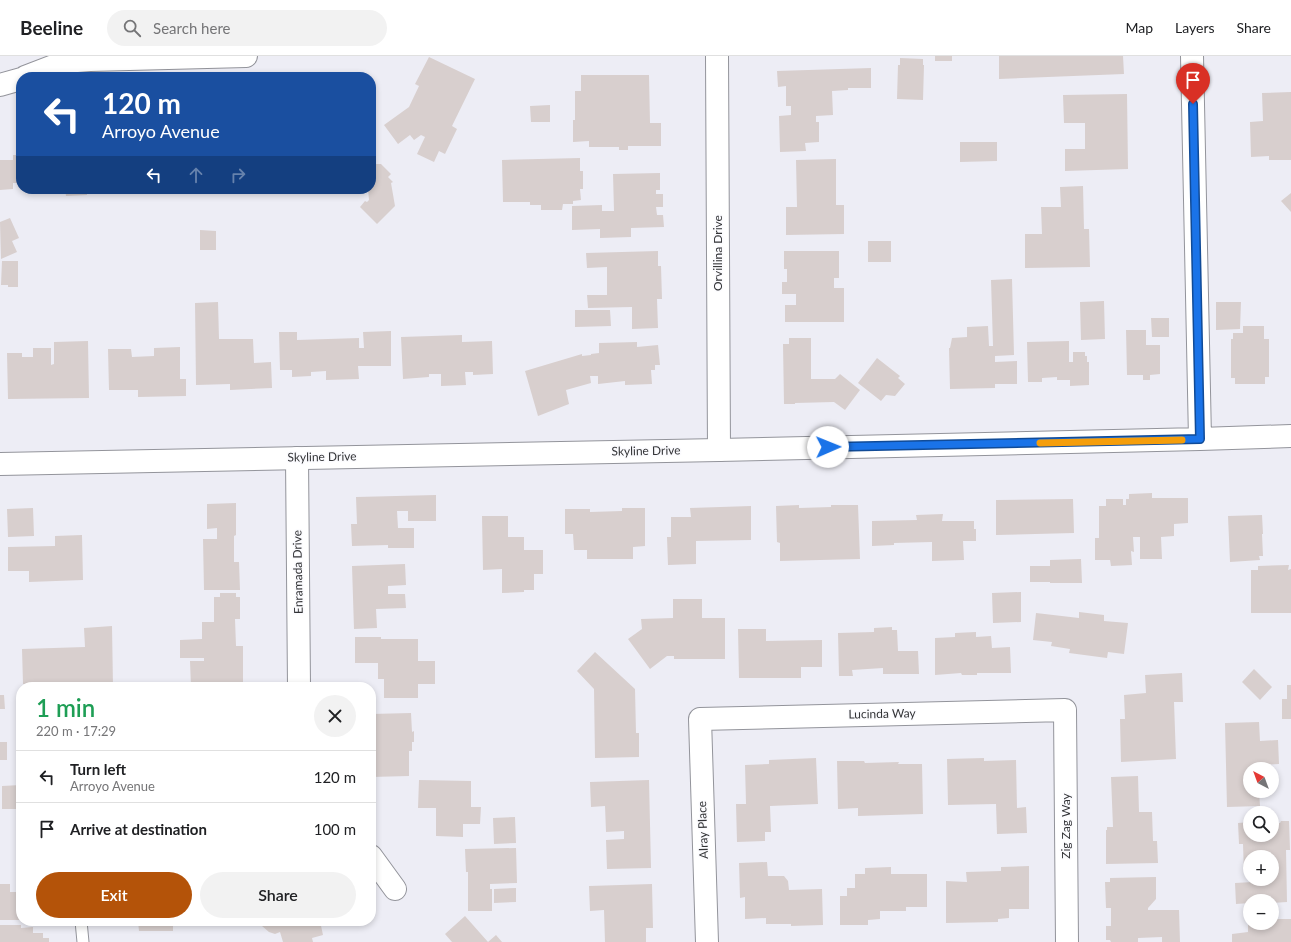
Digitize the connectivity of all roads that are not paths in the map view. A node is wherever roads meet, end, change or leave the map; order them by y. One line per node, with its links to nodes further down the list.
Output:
1 (246, 56): 4 (street)
2 (717, 56): 9 (street, Orvillina Drive)
3 (1192, 56): 8 (street)
4 (38, 72)
5 (16, 80): 6 (street)
6 (0, 84)
7 (1291, 436): 8 (street, Skyline Drive)
8 (1200, 439): 9 (street, Skyline Drive)
9 (719, 450): 10 (street, Skyline Drive)
10 (297, 458): 11 (street, Skyline Drive); 12 (street, Enramada Drive)
11 (0, 464)
12 (299, 682)
13 (1065, 710): 14 (street, Lucinda Way); 20 (street, Zig Zag Way)
14 (700, 719): 19 (street, Alray Place)
15 (376, 863): 16 (street)
16 (395, 889)
17 (81, 926): 18 (lane)
18 (83, 942)
19 (707, 942)
20 (1067, 942)

